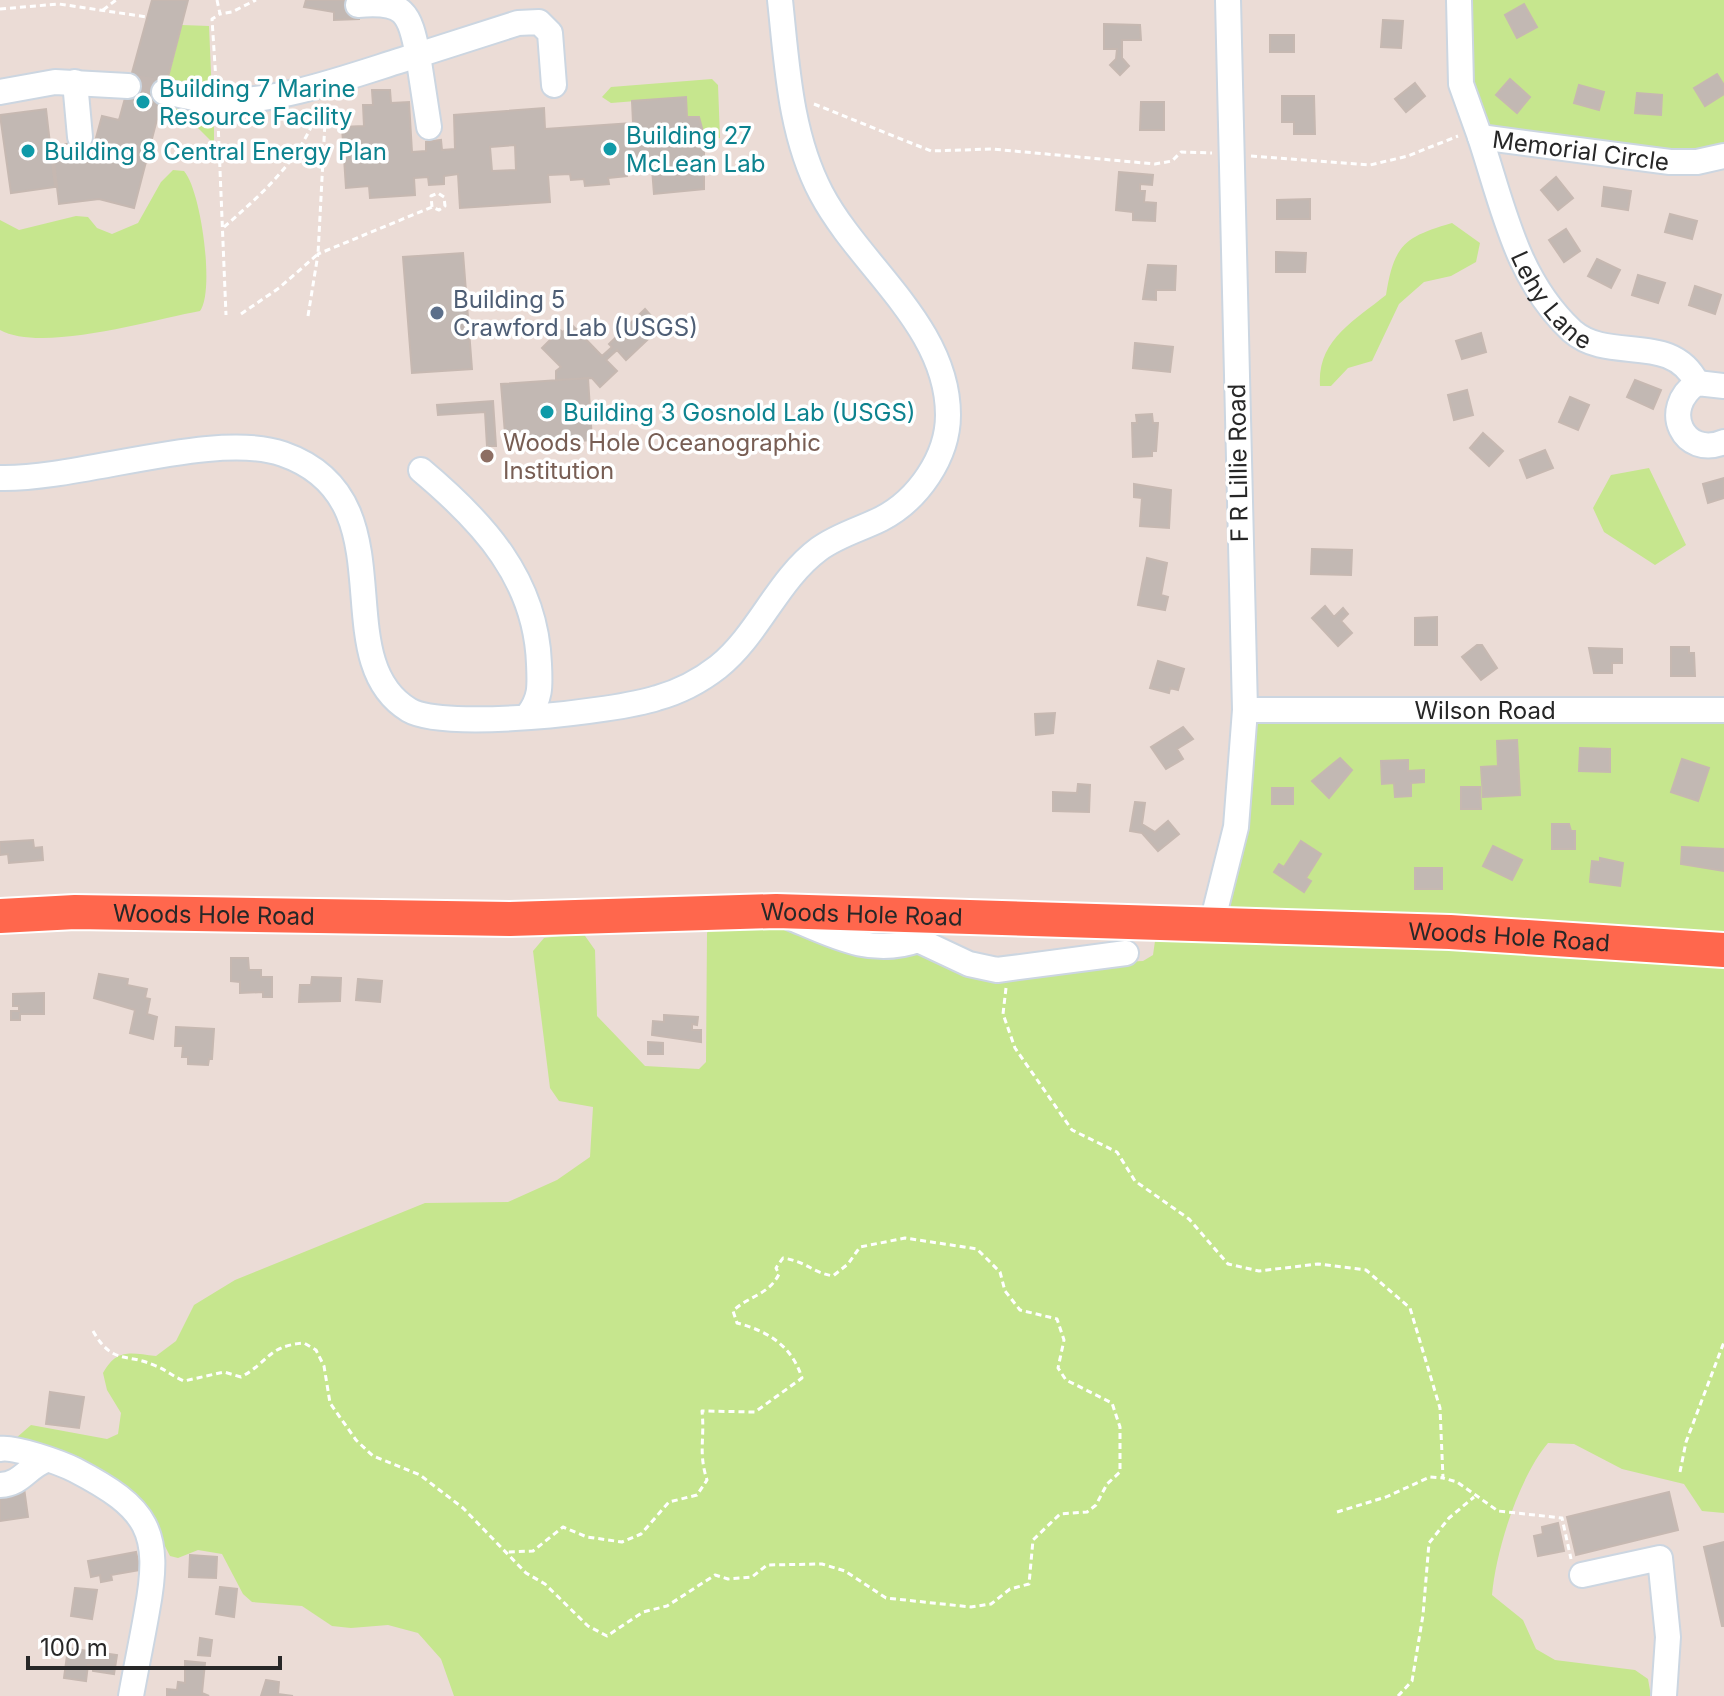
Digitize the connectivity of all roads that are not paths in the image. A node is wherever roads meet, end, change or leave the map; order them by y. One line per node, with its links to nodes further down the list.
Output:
1 (780, 0): 22 (street)
2 (1228, 0): 20 (street, F R Lillie Road)
3 (1459, 0): 12 (street, Memorial Circle)
4 (358, 5): 5 (street)
5 (418, 55): 7 (street); 10 (street); 11 (street)
6 (75, 82): 8 (street); 9 (street); 13 (street)
7 (554, 85)
8 (128, 86)
9 (0, 92)
10 (164, 92)
11 (429, 127)
12 (1478, 133): 14 (street, Memorial Circle); 15 (street, Lehy Lane)
13 (80, 137)
14 (1724, 156)
15 (1697, 383): 16 (street); 17 (street)
16 (1724, 386)
17 (1724, 442)
18 (421, 470): 22 (street)
19 (0, 478): 22 (street)
20 (1245, 710): 21 (street, Wilson Road); 26 (street, F R Lillie Road)
21 (1724, 710)
22 (528, 715)
23 (776, 911): 24 (highway, Woods Hole Road); 25 (highway, Woods Hole Road); 27 (street)
24 (0, 916)
25 (953, 916): 26 (highway, Woods Hole Road); 27 (street)
26 (1212, 923): 28 (highway, Woods Hole Road)
27 (918, 940): 29 (street)
28 (1724, 950)
29 (1126, 953)
30 (0, 1449): 31 (street)
31 (46, 1460): 32 (street); 34 (street)
32 (0, 1485)
33 (1582, 1575): 35 (street)
34 (131, 1696)
35 (1664, 1696)

